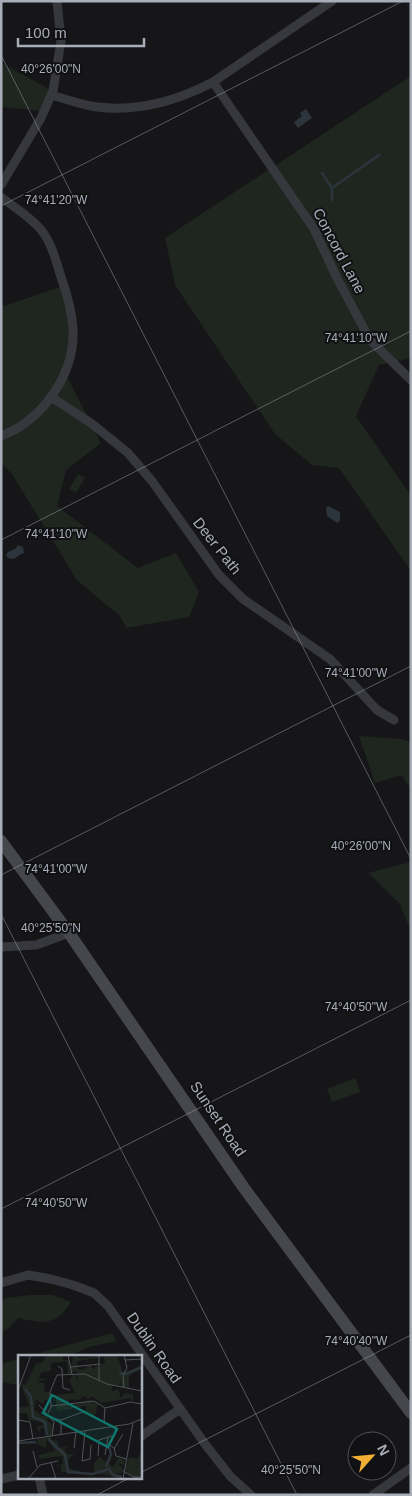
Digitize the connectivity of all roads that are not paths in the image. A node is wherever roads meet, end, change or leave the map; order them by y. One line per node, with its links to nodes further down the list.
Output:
1 (56, 1): 4 (street)
2 (332, 1): 3 (street)
3 (213, 82): 4 (street); 7 (street, Concord Lane)
4 (52, 95): 5 (street)
5 (1, 185)
6 (1, 197): 8 (street)
7 (411, 380)
8 (52, 397): 9 (street); 10 (street, Deer Path)
9 (1, 436)
10 (394, 720)
11 (1, 841): 12 (street, Sunset Road)
12 (69, 932): 13 (street); 16 (street, Sunset Road)
13 (1, 947)
14 (1, 1282): 15 (street, Dublin Road)
15 (180, 1409): 17 (street); 23 (street, Dublin Road)
16 (411, 1414)
17 (141, 1436)
18 (411, 1468): 24 (street)
19 (18, 1475): 21 (street)
20 (39, 1478): 22 (street)
21 (1, 1479)
22 (44, 1495)
23 (251, 1495)
24 (373, 1495)

